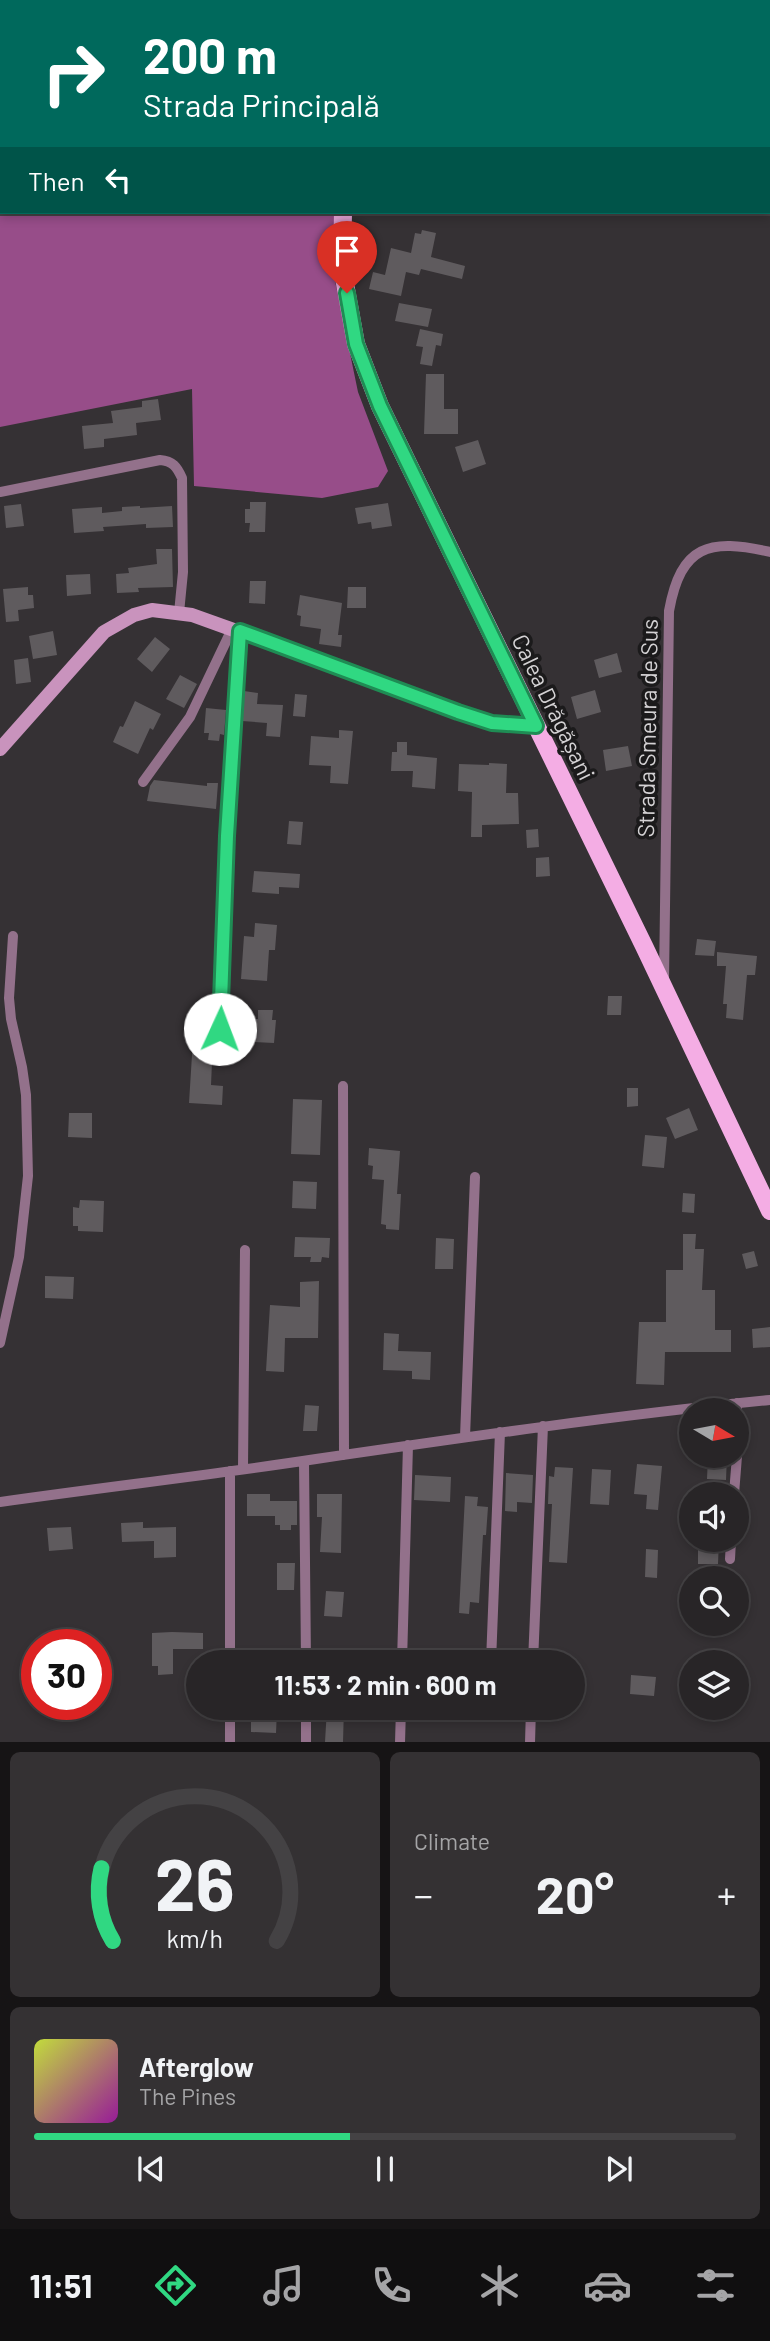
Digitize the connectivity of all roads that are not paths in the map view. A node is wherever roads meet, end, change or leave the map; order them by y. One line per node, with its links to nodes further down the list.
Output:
1 (343, 214): 6 (main road, Calea Drăgășani)
2 (0, 492): 4 (street)
3 (770, 552): 10 (street, Strada Smeura de Sus)
4 (179, 613): 5 (street); 7 (street)
5 (236, 630): 6 (street); 8 (street); 11 (street)
6 (536, 726): 10 (main road, Calea Drăgășani)
7 (0, 749)
8 (143, 782)
9 (13, 936): 16 (street)
10 (664, 988): 14 (main road, Calea Drăgășani)
11 (220, 1029)
12 (343, 1086): 24 (street)
13 (475, 1177): 22 (street)
14 (770, 1210)
15 (245, 1250): 26 (street)
16 (0, 1343)
17 (770, 1400): 18 (street)
18 (749, 1402)
19 (679, 1410): 20 (street)
20 (543, 1426): 21 (street); 35 (street)
21 (499, 1432): 22 (street); 34 (street)
22 (465, 1437): 23 (street)
23 (408, 1445): 24 (street); 33 (street)
24 (344, 1455): 25 (street)
25 (304, 1461): 26 (street); 32 (street)
26 (243, 1469): 27 (street)
27 (230, 1471): 28 (street); 31 (street)
28 (0, 1502)
29 (730, 1552): 30 (street)
30 (730, 1559)
31 (230, 1650)
32 (306, 1650)
33 (402, 1650)
34 (491, 1650)
35 (534, 1650)
36 (230, 1720): 40 (street)
37 (306, 1720): 41 (street)
38 (401, 1720): 42 (street)
39 (531, 1720): 43 (street)
40 (230, 1742)
41 (306, 1742)
42 (400, 1742)
43 (530, 1742)

